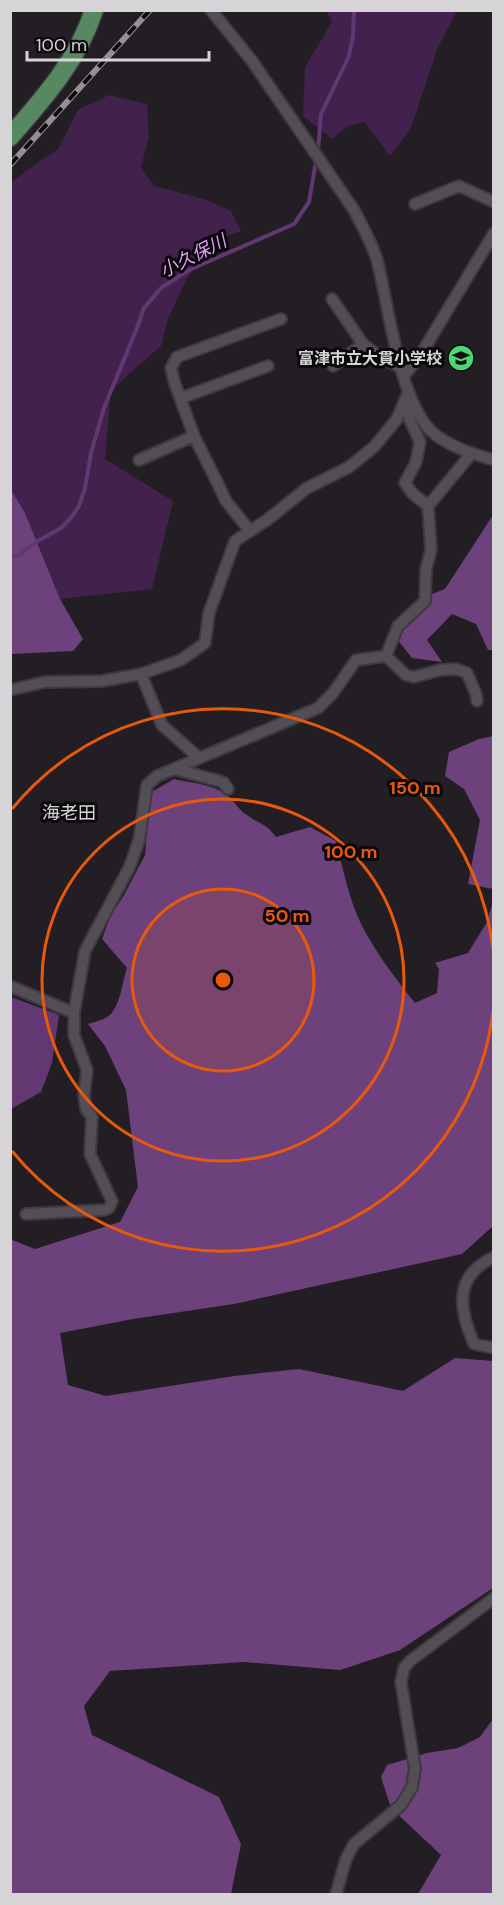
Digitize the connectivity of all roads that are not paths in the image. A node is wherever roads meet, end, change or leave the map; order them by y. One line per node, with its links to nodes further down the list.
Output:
1 (94, 10): 3 (highway)
2 (211, 10): 12 (street)
3 (10, 137)
4 (494, 202): 5 (street)
5 (415, 204)
6 (494, 233): 12 (street)
7 (332, 299): 9 (street)
8 (281, 319): 14 (street)
9 (363, 344): 11 (street); 12 (street)
10 (268, 366): 14 (street)
11 (333, 366)
12 (403, 372): 13 (street)
13 (410, 393): 16 (street); 19 (street); 20 (street)
14 (181, 398): 15 (street)
15 (194, 436): 17 (street); 20 (street)
16 (472, 453): 18 (street); 19 (street)
17 (139, 460)
18 (494, 460)
19 (428, 506): 21 (street)
20 (250, 531): 22 (street)
21 (386, 656): 24 (street); 25 (street)
22 (141, 674): 23 (street); 25 (street)
23 (10, 690)
24 (477, 701)
25 (199, 758): 26 (street)
26 (174, 768): 27 (street); 29 (street)
27 (228, 789)
28 (10, 986): 29 (street)
29 (74, 1013): 30 (street)
30 (26, 1214)
31 (494, 1257): 32 (street)
32 (494, 1348)
33 (494, 1598): 34 (street)
34 (336, 1894)

